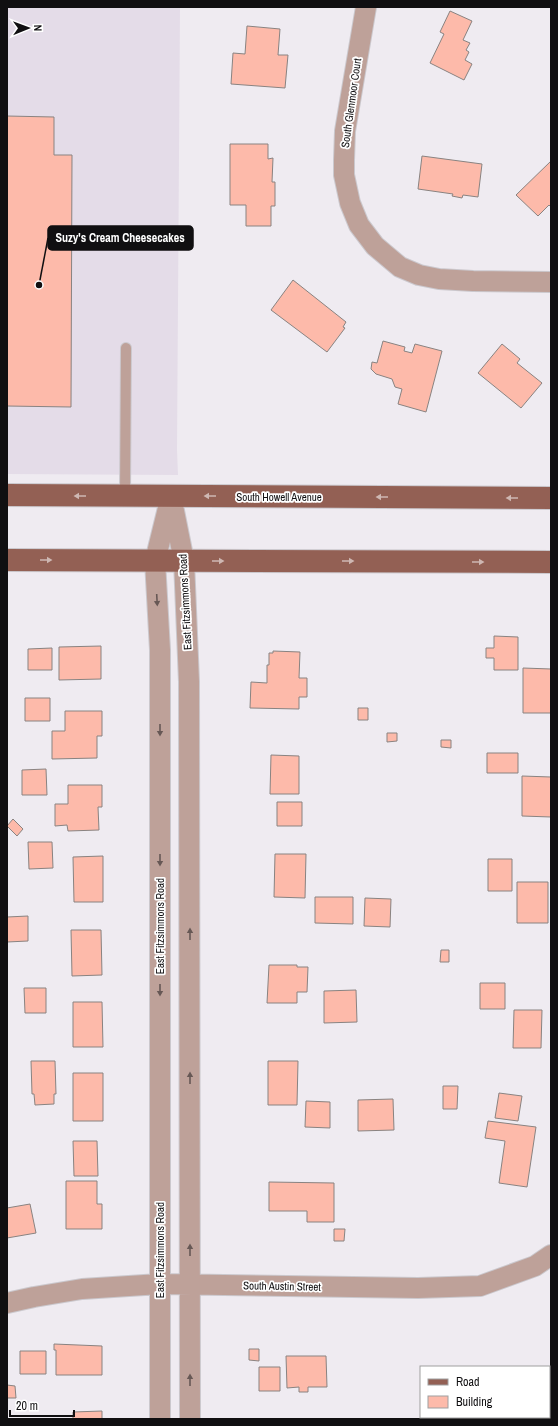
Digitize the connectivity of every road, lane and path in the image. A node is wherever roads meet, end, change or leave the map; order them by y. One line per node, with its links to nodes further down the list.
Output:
1 (365, 7): 2 (street, South Glenmoor Court)
2 (551, 282)
3 (126, 348): 5 (lane)
4 (7, 495): 5 (main road, South Howell Avenue, one-way to 4)
5 (125, 496): 6 (main road, South Howell Avenue)
6 (171, 496): 7 (main road, South Howell Avenue, one-way to 6); 9 (street, East Fitzsimmons Road); 10 (street, East Fitzsimmons Road)
7 (551, 498)
8 (7, 560): 9 (main road, one-way to 9)
9 (155, 561): 10 (main road); 13 (street, East Fitzsimmons Road, one-way to 13)
10 (184, 561): 11 (main road, one-way to 11); 12 (street, East Fitzsimmons Road)
11 (551, 562)
12 (190, 817): 13 (street); 14 (street, East Fitzsimmons Road, one-way to 12)
13 (160, 818): 15 (street, East Fitzsimmons Road, one-way to 15)
14 (190, 963): 15 (street); 16 (street, East Fitzsimmons Road, one-way to 14)
15 (160, 964): 17 (street, East Fitzsimmons Road, one-way to 17)
16 (190, 1111): 17 (street); 20 (street, East Fitzsimmons Road, one-way to 16)
17 (160, 1112): 19 (street, East Fitzsimmons Road)
18 (551, 1256): 20 (street, South Austin Street)
19 (160, 1284): 20 (street, South Austin Street); 21 (street, South Austin Street); 22 (street, East Fitzsimmons Road)
20 (190, 1284): 23 (street, East Fitzsimmons Road, one-way to 20)
21 (7, 1303)
22 (160, 1419)
23 (190, 1419)

